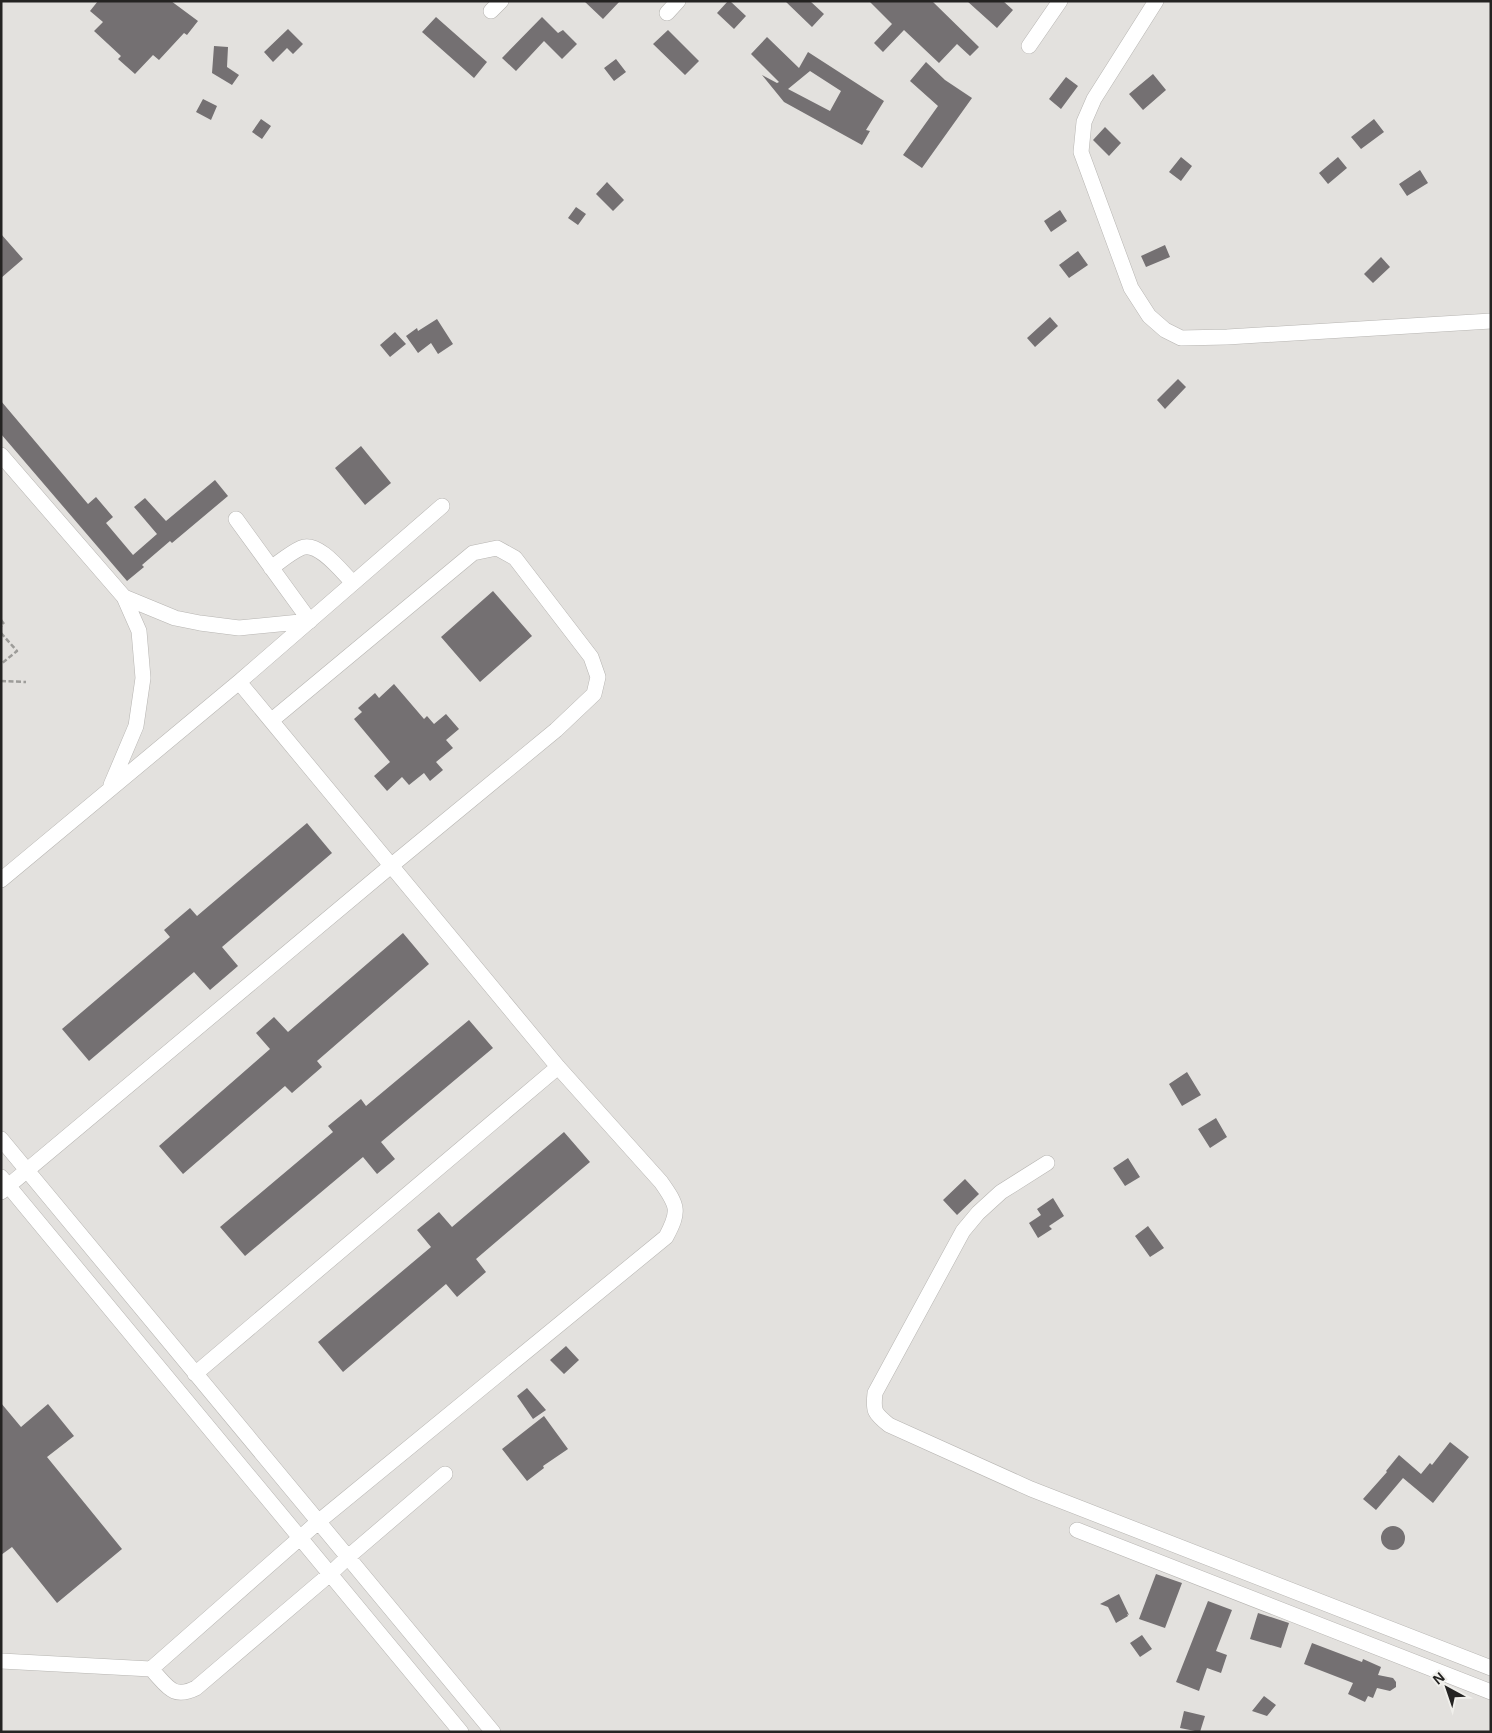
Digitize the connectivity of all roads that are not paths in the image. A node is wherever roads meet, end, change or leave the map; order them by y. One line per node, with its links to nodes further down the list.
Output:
1 (678, 1): 4 (street)
2 (1060, 1): 5 (street)
3 (1156, 1): 6 (street)
4 (667, 13)
5 (1030, 46)
6 (1491, 321)
7 (1, 455): 12 (street)
8 (442, 506): 11 (street)
9 (236, 518): 10 (street)
10 (271, 568): 11 (street); 13 (street)
11 (353, 584): 13 (street)
12 (124, 597): 13 (street); 16 (street)
13 (310, 621): 14 (street)
14 (239, 682): 15 (street); 16 (street)
15 (272, 720): 17 (street); 17 (street)
16 (109, 789): 18 (street)
17 (392, 865): 19 (street); 22 (street)
18 (1, 880)
19 (558, 1067): 24 (street); 26 (street)
20 (1, 1139): 22 (street)
21 (1047, 1163): 32 (street)
22 (27, 1170): 23 (street); 24 (street)
23 (4, 1185): 28 (street)
24 (195, 1374): 26 (street)
25 (445, 1474): 29 (street)
26 (318, 1522): 28 (street); 29 (street)
27 (1077, 1530): 34 (street)
28 (300, 1538): 30 (street); 33 (street)
29 (348, 1557): 30 (street); 36 (street)
30 (330, 1574): 33 (street); 35 (street)
31 (1, 1661): 33 (street)
32 (1491, 1668)
33 (151, 1669)
34 (1491, 1692)
35 (461, 1732)
36 (493, 1732)

